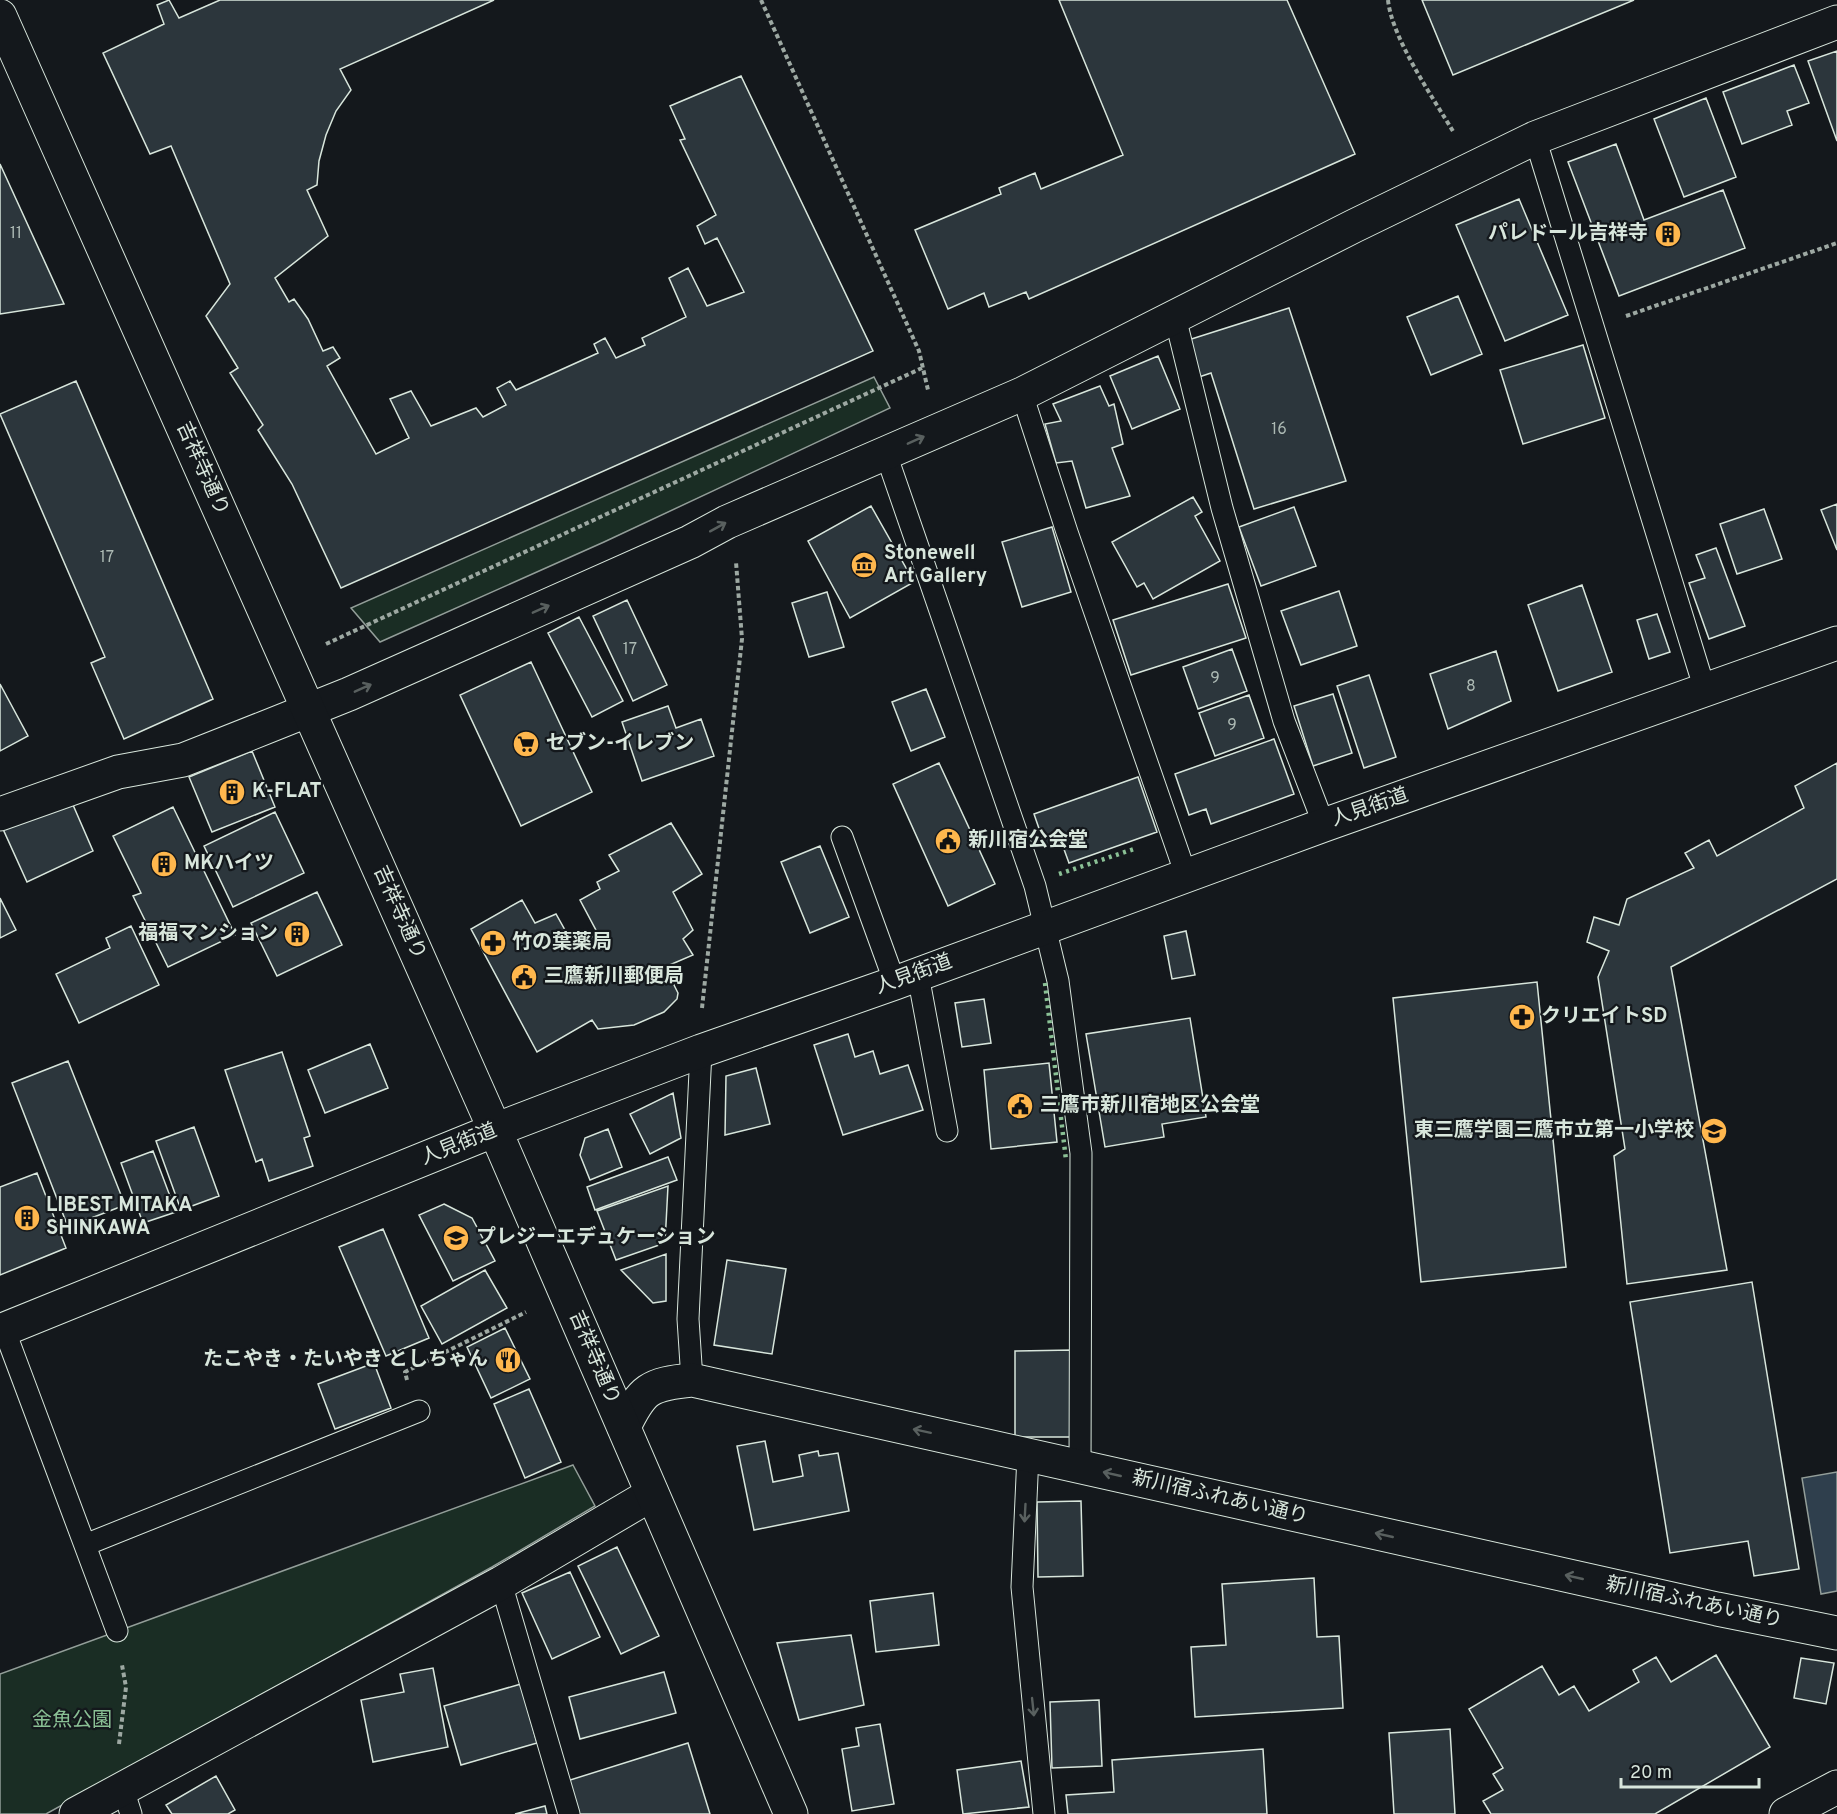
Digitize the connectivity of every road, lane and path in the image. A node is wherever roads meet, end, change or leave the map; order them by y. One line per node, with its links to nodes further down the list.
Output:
1 (761, 0): 10 (path)
2 (1388, 0): 6 (path)
3 (0, 16): 18 (main road, 吉祥寺通り)
4 (1837, 22): 5 (main road)
5 (1535, 138): 8 (main road); 9 (lane)
6 (1457, 139)
7 (1837, 243): 9 (path)
8 (1175, 317): 11 (main road); 20 (lane)
9 (1594, 328): 17 (lane)
10 (922, 368): 12 (path); 16 (path)
11 (1022, 394): 12 (main road); 22 (lane)
12 (942, 429): 13 (main road, one-way to 12)
13 (886, 454): 14 (main road); 23 (lane)
14 (727, 522): 18 (main road, one-way to 14); 25 (path)
15 (1837, 643): 17 (main road, 人見街道)
16 (326, 644)
17 (1705, 690): 20 (main road, 人見街道)
18 (309, 710): 19 (main road); 26 (main road, 吉祥寺通り)
19 (0, 814)
20 (1324, 825): 22 (main road, 人見街道)
21 (842, 837): 24 (lane)
22 (1186, 875): 23 (main road, 人見街道)
23 (1045, 926): 24 (main road, 人見街道); 34 (lane)
24 (906, 979): 25 (main road, 人見街道); 27 (lane)
25 (701, 1051): 26 (main road, 人見街道); 30 (lane)
26 (495, 1130): 29 (main road, 人見街道); 32 (main road, 吉祥寺通り)
27 (947, 1131)
28 (526, 1312): 31 (path)
29 (2, 1330): 36 (lane)
30 (692, 1380): 32 (main road, 新川宿ふれあい通り); 33 (main road, 新川宿ふれあい通り, one-way to 30)
31 (419, 1411): 36 (lane)
32 (624, 1427): 35 (main road, 吉祥寺通り)
33 (1028, 1455): 34 (main road, 新川宿ふれあい通り); 45 (lane, one-way to 45)
34 (1080, 1467): 39 (main road, 新川宿ふれあい通り, one-way to 34)
35 (652, 1494): 37 (main road); 44 (main road, 吉祥寺通り)
36 (85, 1545): 38 (lane)
37 (501, 1583): 41 (main road); 43 (lane)
38 (117, 1631): 41 (path)
39 (1837, 1633)
40 (1837, 1786): 46 (main road)
41 (127, 1802): 42 (main road)
42 (76, 1814)
43 (569, 1814)
44 (791, 1814)
45 (1044, 1814)
46 (1786, 1814)

